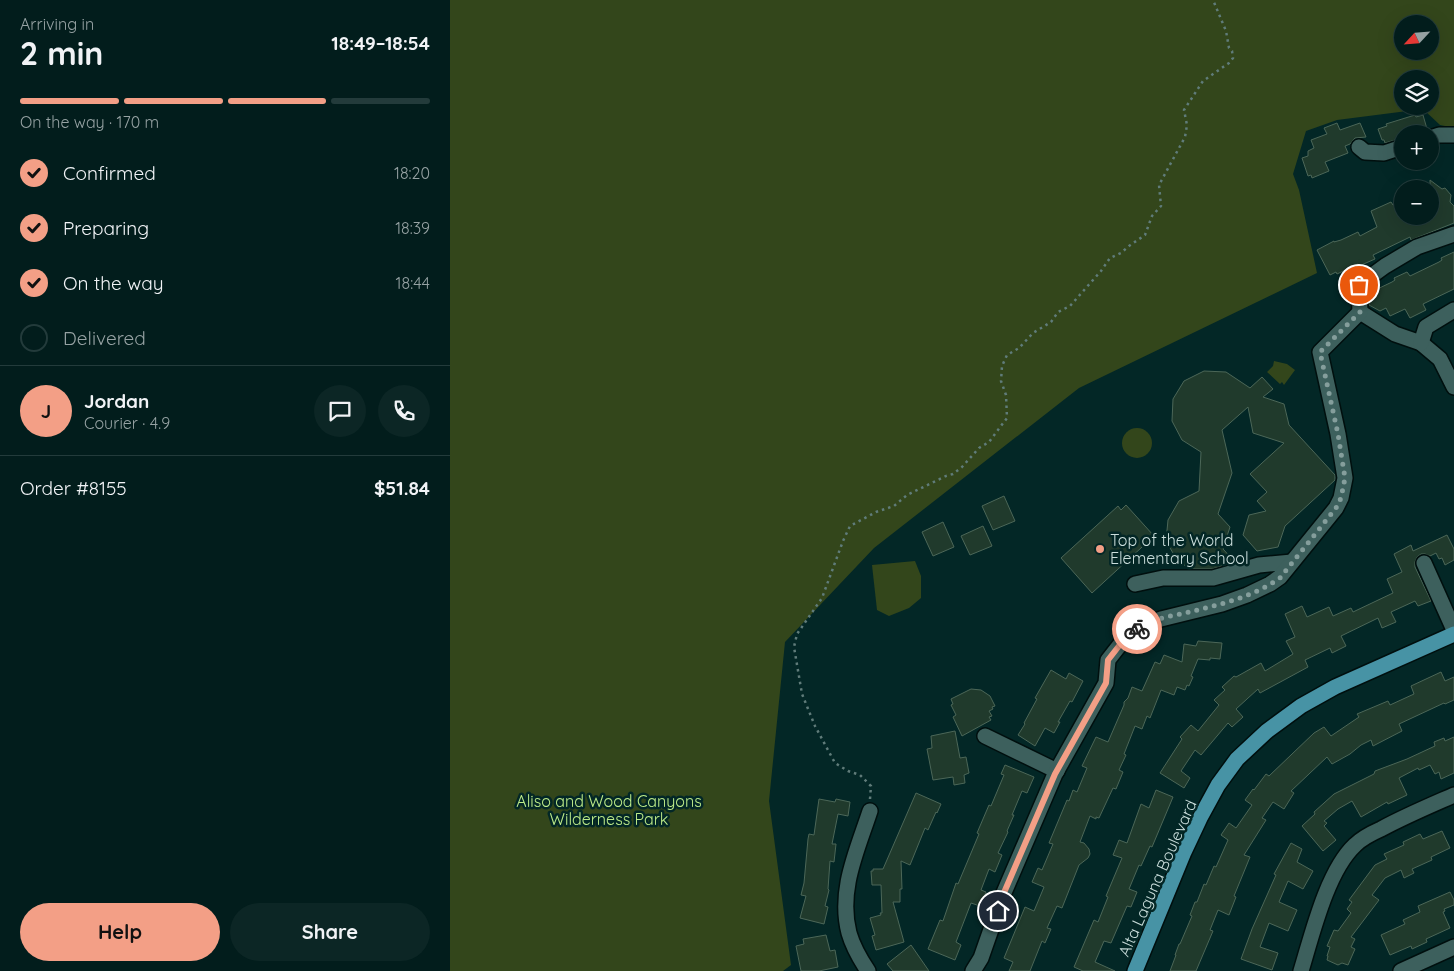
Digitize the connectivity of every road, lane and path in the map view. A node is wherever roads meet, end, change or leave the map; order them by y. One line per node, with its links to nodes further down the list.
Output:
1 (1212, 0): 19 (path)
2 (1439, 135): 3 (street)
3 (1454, 135)
4 (1359, 147): 5 (street)
5 (1394, 150)
6 (1454, 234): 8 (street)
7 (1454, 310): 9 (street)
8 (1360, 312): 9 (street); 11 (street)
9 (1421, 343): 10 (street)
10 (1454, 387)
11 (1292, 562): 13 (street); 17 (street)
12 (1424, 563): 14 (street)
13 (1135, 584)
14 (1454, 630)
15 (1454, 634): 23 (main road, Alta Laguna Boulevard)
16 (985, 736): 17 (street)
17 (1057, 771): 22 (street)
18 (1454, 795): 24 (street)
19 (870, 811): 21 (street)
20 (1454, 947): 25 (street)
21 (868, 971)
22 (973, 971)
23 (1135, 971)
24 (1300, 971)
25 (1402, 971)

